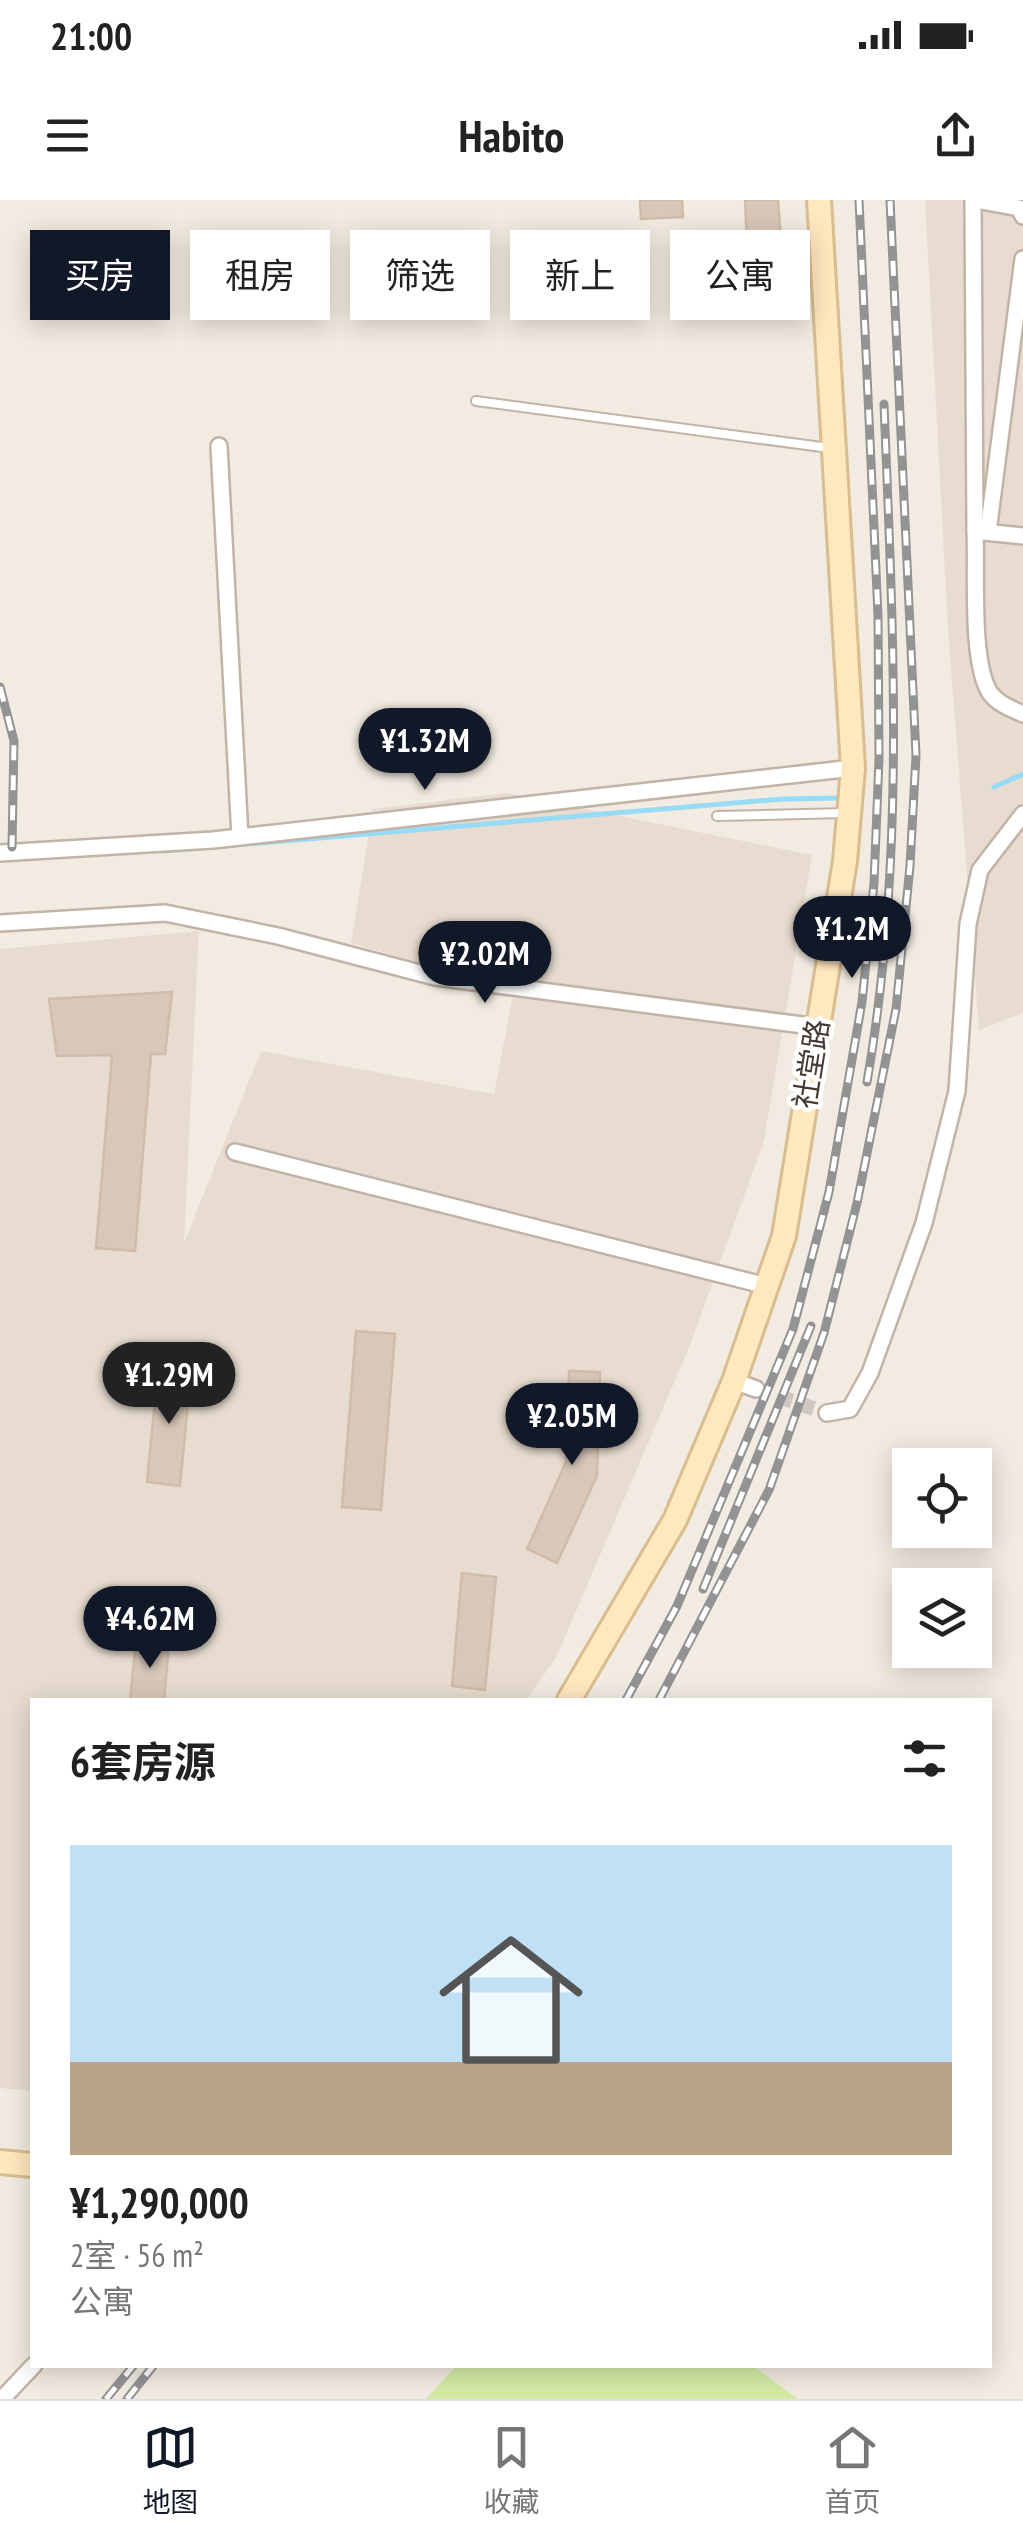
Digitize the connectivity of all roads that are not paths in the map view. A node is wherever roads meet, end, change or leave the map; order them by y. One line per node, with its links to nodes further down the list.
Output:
1 (819, 200): 7 (street, 社堂路)
2 (975, 200): 3 (street); 8 (street)
3 (1023, 216)
4 (1023, 259): 8 (street)
5 (476, 401): 7 (lane)
6 (219, 446): 15 (street)
7 (834, 449): 11 (street, 社堂路)
8 (981, 531): 9 (street); 10 (street)
9 (1023, 536)
10 (1023, 714)
11 (853, 768): 12 (street, 社堂路); 15 (street)
12 (849, 813): 14 (lane); 18 (street, 社堂路)
13 (1023, 814): 21 (street)
14 (717, 816)
15 (240, 837): 16 (street)
16 (0, 854)
17 (0, 923): 18 (street)
18 (818, 1027): 20 (street, 社堂路)
19 (235, 1152): 20 (street)
20 (766, 1286): 22 (street, 社堂路)
21 (827, 1413)
22 (570, 1698)
23 (0, 2162): 24 (street)
24 (30, 2165)
25 (31, 2368): 26 (street)
26 (2, 2399)

